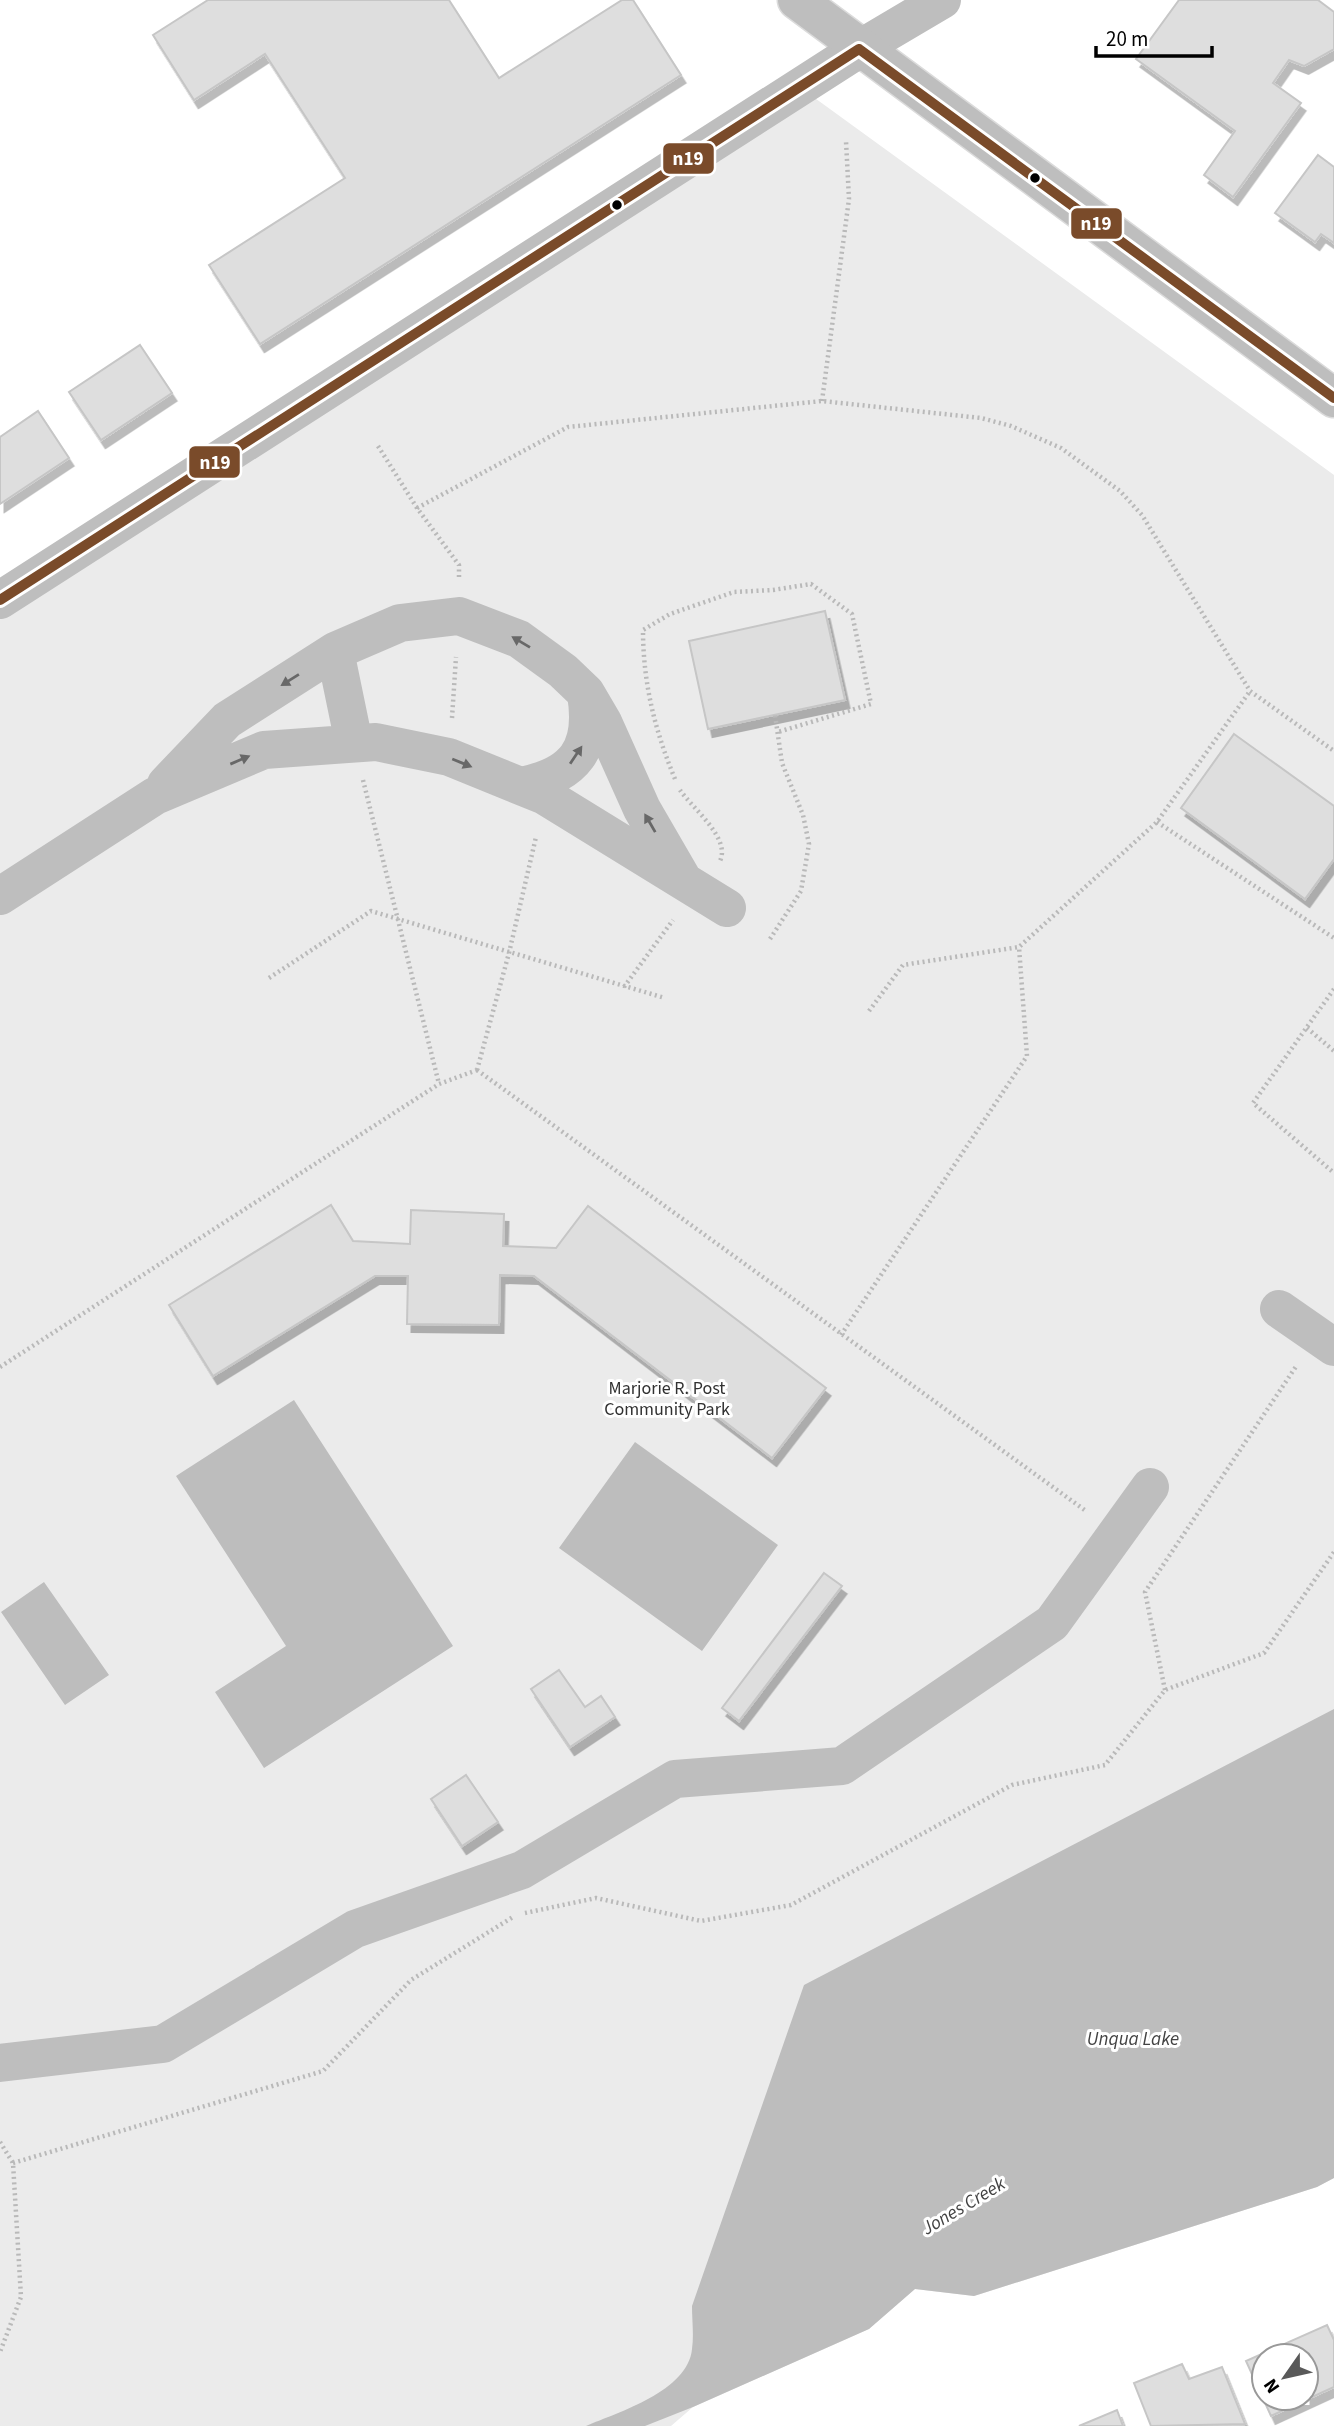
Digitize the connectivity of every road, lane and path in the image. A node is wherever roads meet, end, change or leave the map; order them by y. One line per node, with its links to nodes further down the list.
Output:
1 (797, 0): 3 (street)
2 (942, 0): 3 (street)
3 (859, 49): 5 (street); 8 (street)
4 (846, 141): 6 (path)
5 (1334, 398)
6 (821, 401): 7 (path); 11 (path)
7 (416, 508)
8 (0, 600)
9 (643, 630): 14 (path)
10 (335, 651): 12 (street, one-way to 10); 15 (street); 18 (street, one-way to 18)
11 (1250, 691): 16 (path); 19 (path)
12 (586, 693): 17 (street, one-way to 12); 20 (street, one-way to 12)
13 (775, 715): 14 (path)
14 (778, 732): 25 (path)
15 (354, 743): 17 (street, one-way to 17); 18 (street, one-way to 15); 23 (path)
16 (1334, 751)
17 (533, 791): 20 (street); 27 (path)
18 (155, 796): 21 (street)
19 (1157, 822): 24 (path); 26 (path)
20 (684, 882): 22 (street)
21 (0, 896)
22 (727, 908)
23 (398, 920): 27 (path); 28 (path); 35 (path)
24 (1334, 938)
25 (770, 939)
26 (1019, 947): 31 (path); 38 (path)
27 (509, 953): 30 (path); 34 (path)
28 (269, 978)
29 (1334, 989): 32 (path)
30 (665, 998)
31 (869, 1011)
32 (1307, 1028): 33 (path); 36 (path)
33 (1334, 1051)
34 (477, 1070): 35 (path); 38 (path)
35 (439, 1084): 41 (path)
36 (1334, 1173)
37 (1279, 1309): 39 (street)
38 (841, 1335): 43 (path)
39 (1334, 1347)
40 (1299, 1362): 45 (path)
41 (0, 1367)
42 (1150, 1487): 43 (street)
43 (1116, 1534): 46 (street)
44 (1334, 1552): 45 (path)
45 (1165, 1690): 48 (path)
46 (0, 2063)
47 (0, 2142): 48 (path)
48 (13, 2162): 49 (path)
49 (0, 2352)

